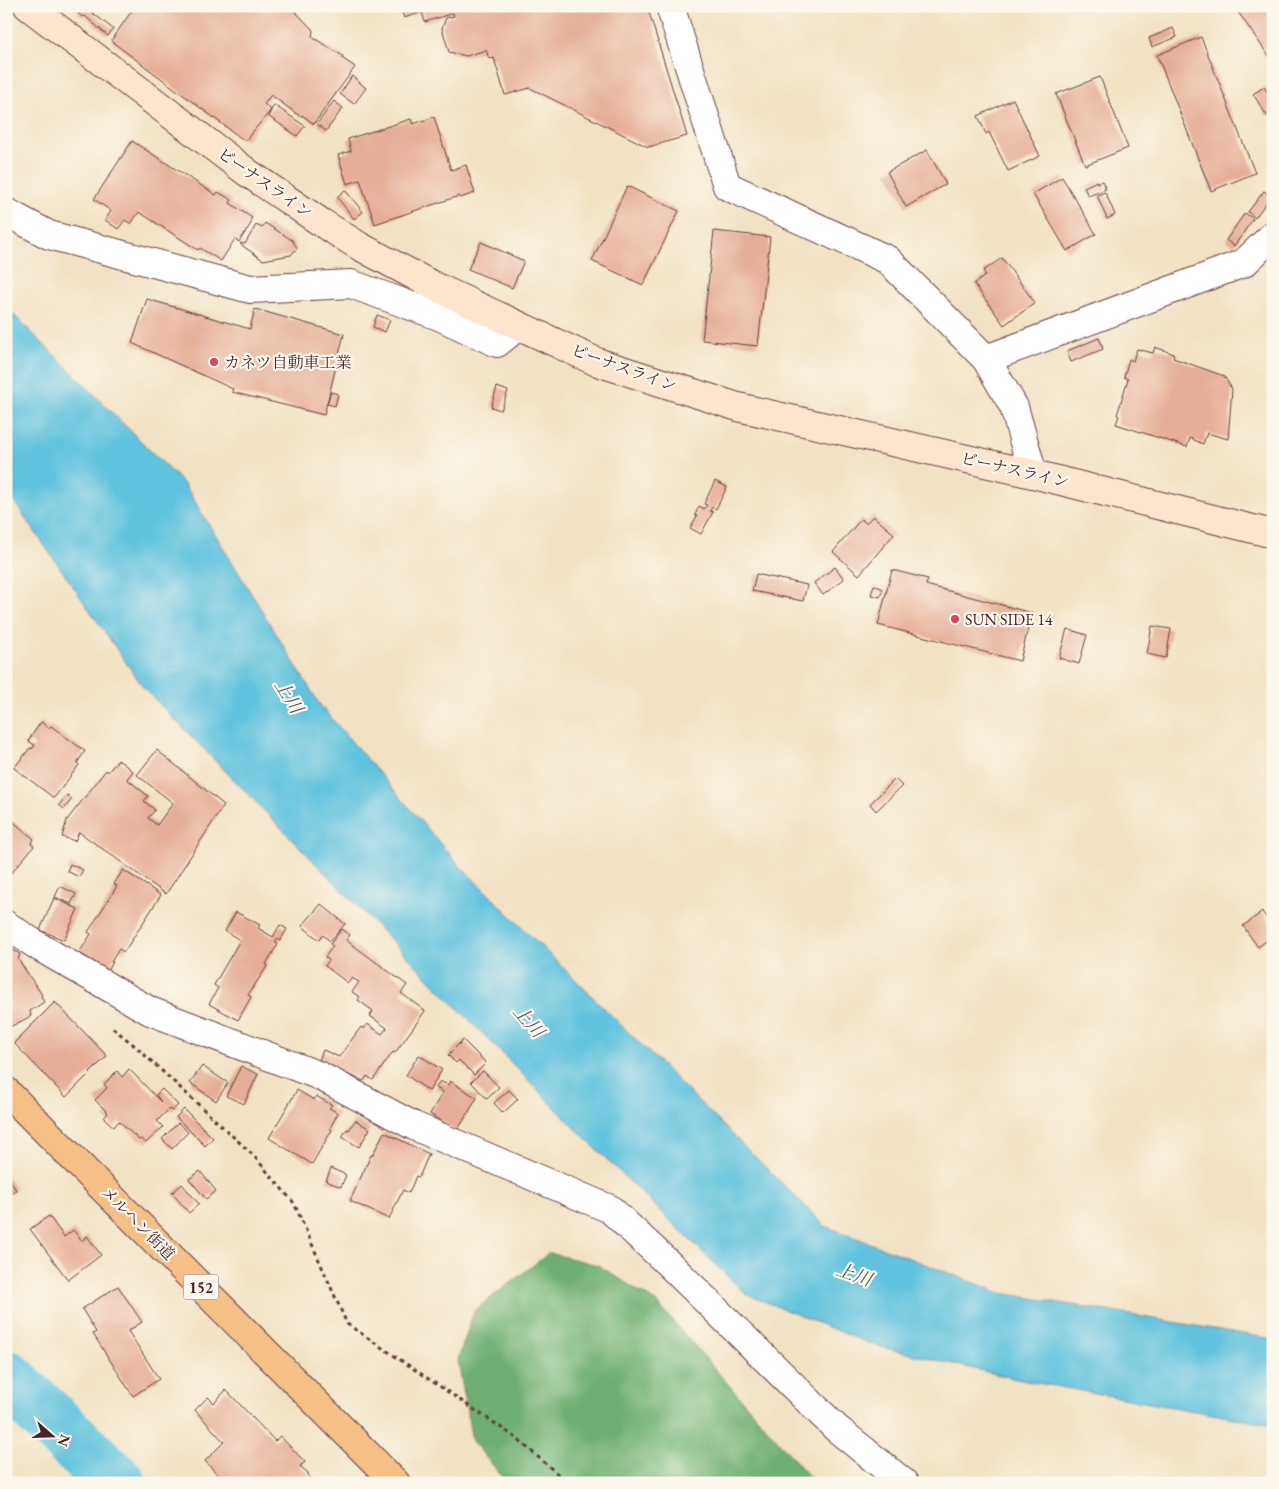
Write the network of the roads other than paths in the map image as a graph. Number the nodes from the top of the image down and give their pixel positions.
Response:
1 (28, 6) edge
2 (670, 6) edge
3 (6, 212) edge
4 (1273, 235) edge
5 (518, 326) junction
6 (986, 360) junction
7 (1033, 474) junction
8 (1273, 534) edge
9 (6, 925) edge
10 (6, 1091) edge
11 (396, 1483) edge
12 (904, 1483) edge

1 - 5 main road, ビーナスライン
2 - 6 street
3 - 5 street
4 - 6 street
5 - 7 main road, ビーナスライン
6 - 7 street
7 - 8 main road, ビーナスライン
9 - 12 street
10 - 11 highway, メルヘン街道 / 152

